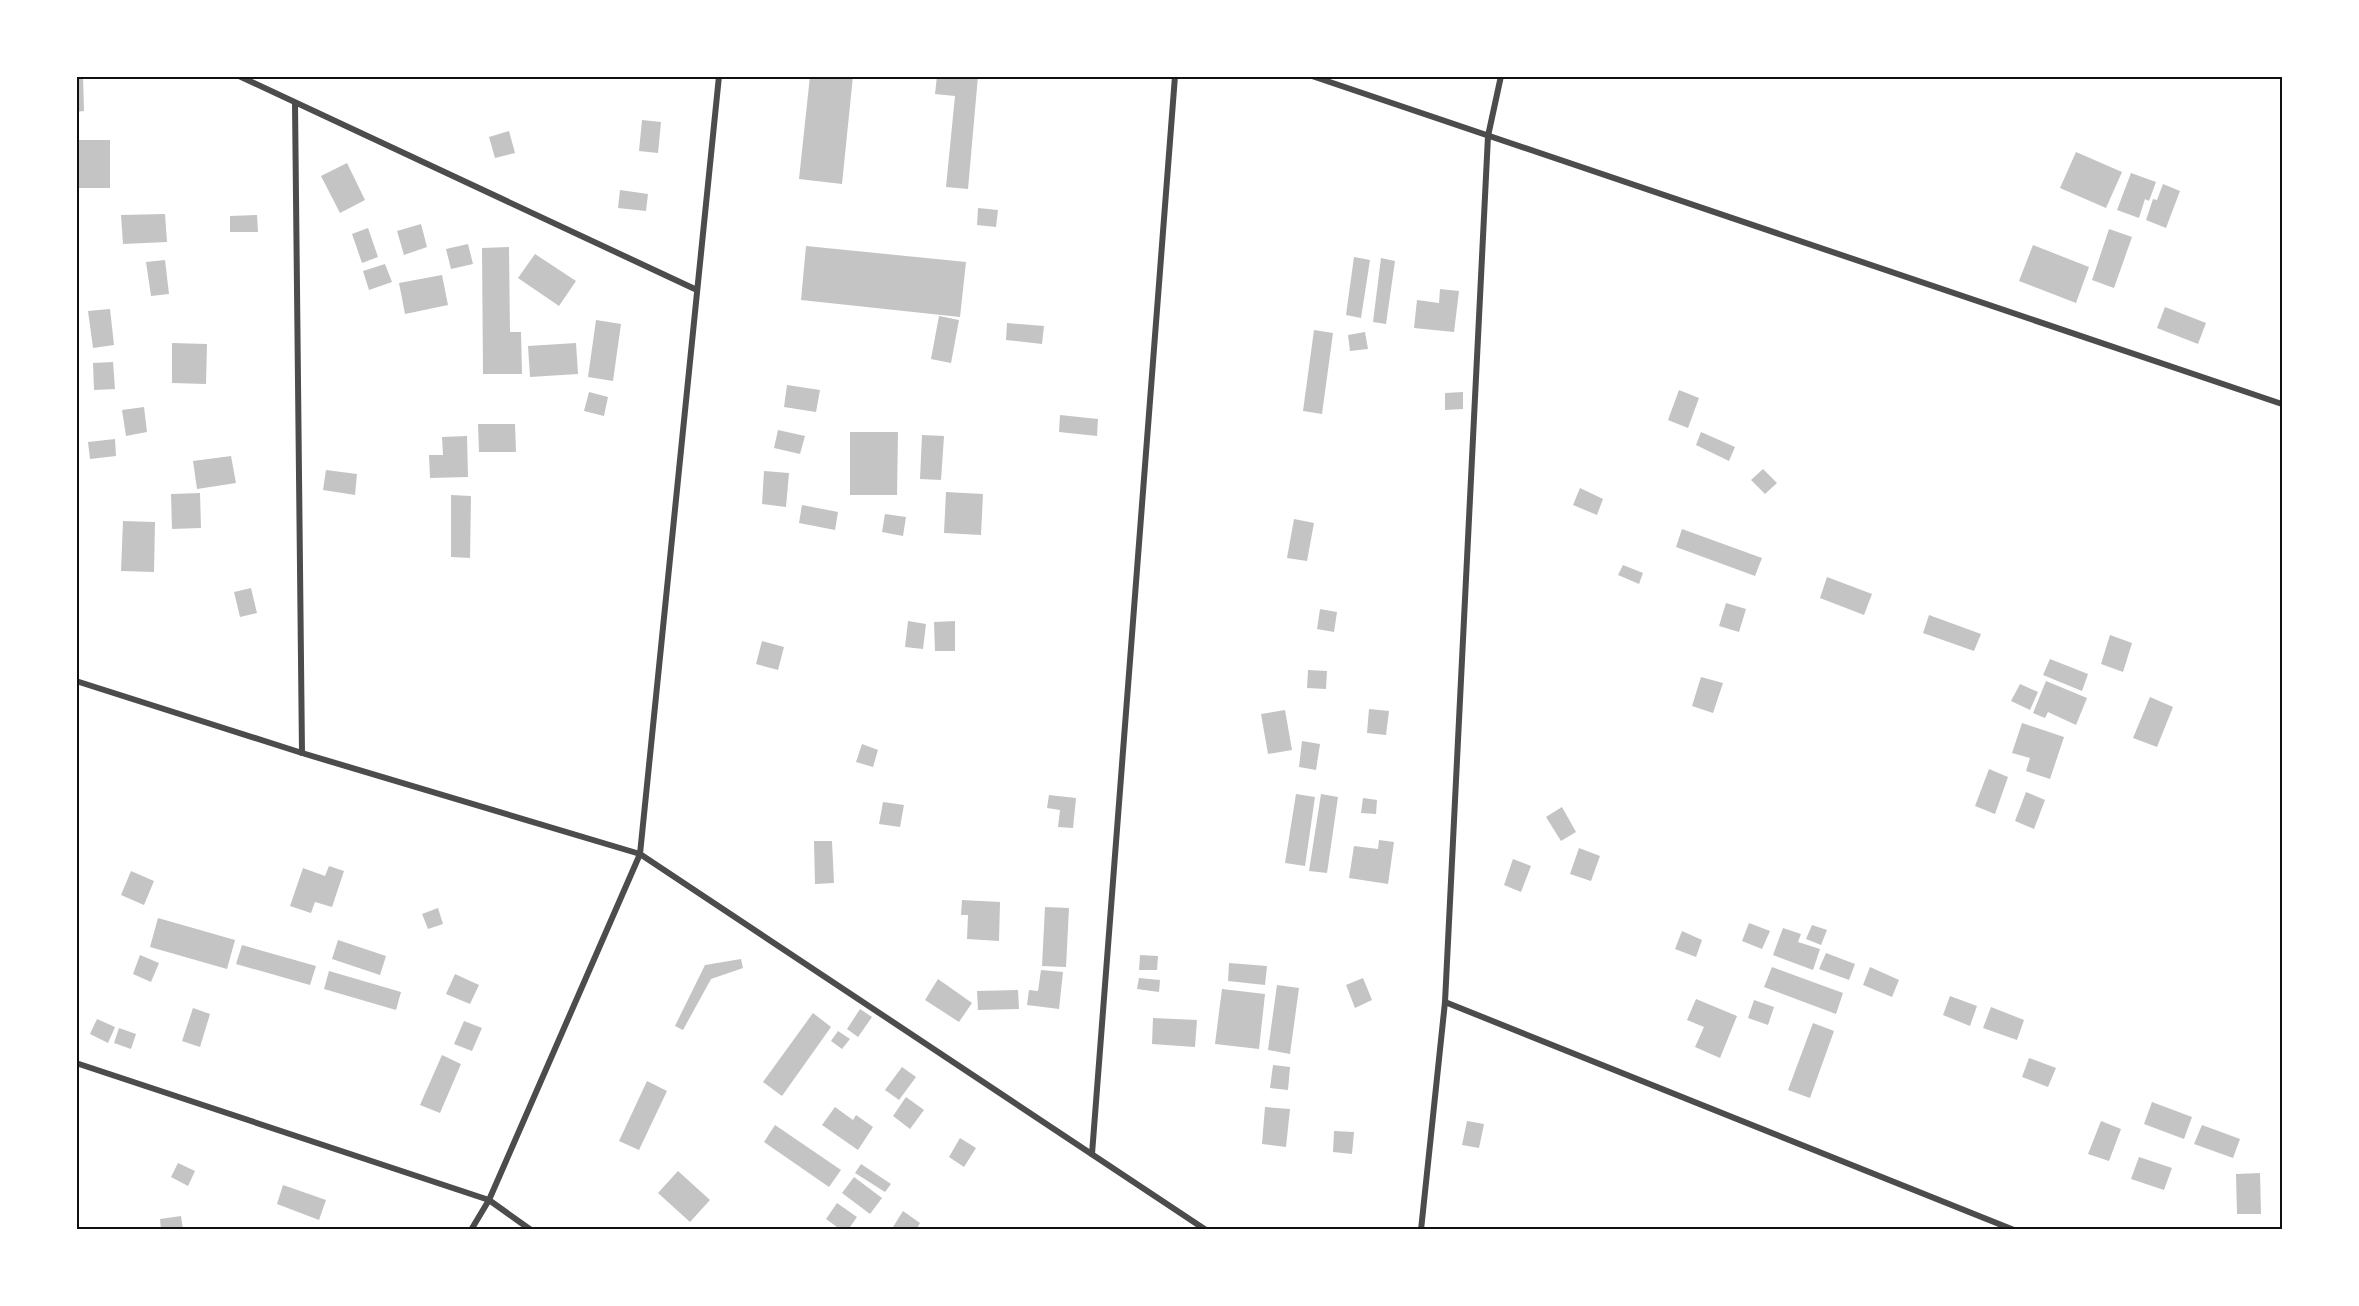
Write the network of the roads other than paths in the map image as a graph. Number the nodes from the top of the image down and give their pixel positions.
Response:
1 (239, 76) edge
2 (718, 76) edge
3 (1175, 76) edge
4 (1312, 76) edge
5 (1501, 76) edge
6 (295, 103) junction
7 (1488, 136) junction
8 (697, 290) junction
9 (2283, 404) edge
10 (76, 681) edge
11 (302, 753) junction
12 (640, 854) junction
13 (1445, 1002) junction
14 (76, 1063) edge
15 (1092, 1154) junction
16 (489, 1200) junction
17 (471, 1230) edge
18 (531, 1230) edge
19 (1206, 1230) edge
20 (1421, 1230) edge
21 (2014, 1230) edge

1 - 6 street
2 - 8 street
3 - 15 street
4 - 7 street
5 - 7 street
6 - 8 street
6 - 11 street
7 - 9 street
7 - 13 street
8 - 12 street
10 - 11 street
11 - 12 street
12 - 15 street
12 - 16 street
13 - 20 street
13 - 21 street
14 - 16 street
15 - 19 street
16 - 17 street
16 - 18 street

